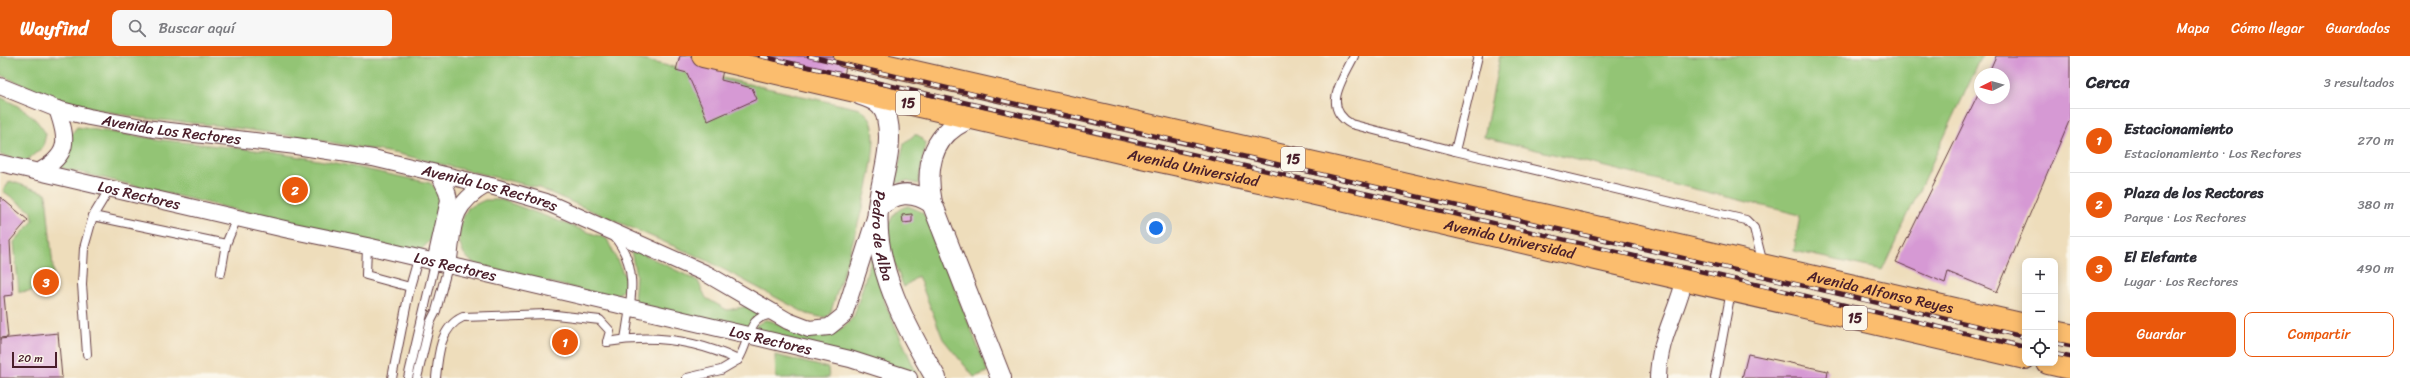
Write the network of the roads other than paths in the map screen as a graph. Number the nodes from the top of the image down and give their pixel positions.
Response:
1 (703, 56) edge
2 (845, 56) edge
3 (1354, 56) edge
4 (1478, 56) edge
5 (0, 86) edge
6 (841, 89) junction
7 (57, 109) junction
8 (974, 117) junction
9 (1455, 151) junction
10 (0, 163) edge
11 (38, 172) junction
12 (439, 174) junction
13 (486, 185) junction
14 (110, 188) junction
15 (932, 203) junction
16 (878, 208) junction
17 (93, 216) junction
18 (237, 218) junction
19 (1574, 223) junction
20 (1455, 226) junction
21 (607, 229) junction
22 (226, 244) junction
23 (367, 246) junction
24 (418, 259) junction
25 (1736, 260) joint
26 (441, 265) junction
27 (1764, 266) junction
28 (221, 272) dead end
29 (1685, 278) junction
30 (410, 287) junction
31 (1731, 289) junction
32 (630, 308) junction
33 (781, 316) junction
34 (2022, 324) edge
35 (2058, 333) edge
36 (2070, 336) edge
37 (749, 337) junction
38 (625, 339) junction
39 (87, 354) dead end
40 (2022, 357) edge
41 (738, 360) junction
42 (2058, 365) edge
43 (2070, 368) edge
44 (392, 378) edge
45 (408, 378) edge
46 (417, 378) edge
47 (436, 378) edge
48 (687, 378) edge
49 (909, 378) edge
50 (936, 378) edge
51 (1001, 378) edge
52 (1658, 378) edge
53 (1714, 378) edge

1 - 6 highway, Avenida Universidad / 15
2 - 19 highway, Avenida Universidad / 15
3 - 9 lane
4 - 9 lane
5 - 7 street, Avenida Los Rectores
6 - 8 highway, Avenida Universidad / 15
6 - 16 street, Pedro de Alba
7 - 11 street
7 - 12 street, Avenida Los Rectores
8 - 15 street
8 - 20 highway, Avenida Universidad / 15
9 - 27 lane
10 - 11 street, Los Rectores
11 - 14 street, Los Rectores
12 - 13 street, Avenida Los Rectores
12 - 26 street
13 - 21 street, Avenida Los Rectores
13 - 26 street
14 - 17 lane
14 - 18 street, Los Rectores
15 - 16 street
15 - 51 street
16 - 33 street, Avenida Los Rectores
16 - 50 street, Pedro de Alba
17 - 22 lane
17 - 39 lane
18 - 22 lane
18 - 23 street, Los Rectores
19 - 20 highway
19 - 25 highway, Avenida Universidad / 15
20 - 29 highway, Avenida Universidad / 15
21 - 32 lane
21 - 33 street, Avenida Los Rectores
22 - 28 lane
23 - 24 street, Los Rectores
23 - 30 lane
24 - 26 street, Los Rectores
24 - 30 lane
25 - 27 highway, Avenida Alfonso Reyes / 15
26 - 32 street, Los Rectores
26 - 45 lane
26 - 46 lane
27 - 34 highway, Avenida Alfonso Reyes / 15
29 - 31 highway, Avenida Alfonso Reyes / 15
29 - 52 street
30 - 44 lane
31 - 40 highway, Avenida Alfonso Reyes / 15
31 - 53 lane
32 - 37 street, Los Rectores
32 - 38 lane
33 - 37 lane
35 - 36 highway
37 - 41 lane
37 - 49 street, Los Rectores
38 - 41 lane
38 - 47 lane
41 - 48 lane
42 - 43 highway

